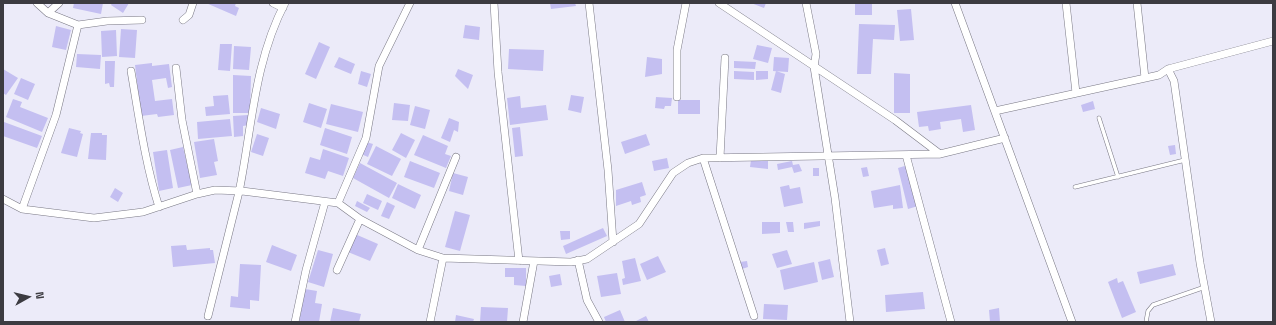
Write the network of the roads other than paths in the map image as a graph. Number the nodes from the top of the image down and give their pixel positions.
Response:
1 (37, 3) edge
2 (59, 3) edge
3 (193, 3) edge
4 (273, 3) edge
5 (410, 3) edge
6 (494, 3) edge
7 (589, 3) edge
8 (686, 3) edge
9 (719, 3) edge
10 (806, 3) edge
11 (955, 3) edge
12 (1066, 3) edge
13 (1137, 3) edge
14 (284, 6) edge
15 (48, 13) junction
16 (142, 20) dead end
17 (183, 20) dead end
18 (78, 25) junction
19 (1273, 41) edge
20 (725, 58) dead end
21 (814, 67) junction
22 (176, 68) dead end
23 (1168, 69) junction
24 (132, 71) dead end
25 (1146, 78) junction
26 (1076, 93) junction
27 (677, 97) dead end
28 (995, 111) junction
29 (1099, 118) dead end
30 (1005, 138) junction
31 (940, 154) junction
32 (906, 155) junction
33 (456, 157) dead end
34 (829, 157) junction
35 (703, 158) junction
36 (720, 158) junction
37 (1186, 160) junction
38 (1118, 177) junction
39 (1075, 187) dead end
40 (239, 191) junction
41 (197, 194) junction
42 (3, 199) edge
43 (326, 202) junction
44 (338, 203) junction
45 (159, 207) junction
46 (22, 209) junction
47 (360, 219) junction
48 (613, 242) junction
49 (418, 250) junction
50 (443, 258) junction
51 (578, 260) junction
52 (518, 261) junction
53 (534, 261) junction
54 (337, 270) dead end
55 (1205, 287) junction
56 (208, 316) dead end
57 (754, 316) dead end
58 (295, 322) edge
59 (430, 322) edge
60 (523, 322) edge
61 (599, 322) edge
62 (850, 322) edge
63 (951, 322) edge
64 (1072, 322) edge
65 (1146, 322) edge
66 (1211, 322) edge

1 - 15 street
2 - 15 street
3 - 17 street
4 - 14 street
5 - 44 street
6 - 52 street
7 - 48 street
8 - 27 street
9 - 21 street
10 - 21 street
11 - 28 street
12 - 26 street
13 - 25 street
14 - 40 street
15 - 18 street
16 - 18 street
18 - 46 street
19 - 23 street
20 - 36 street
21 - 31 street
21 - 34 street
22 - 41 street
23 - 25 street
23 - 37 street
24 - 45 street
25 - 26 street
26 - 28 street
28 - 30 street
29 - 38 lane
30 - 31 street
30 - 64 street
31 - 32 street
32 - 34 street
32 - 63 street
33 - 49 street
34 - 36 street
34 - 62 street
35 - 36 street
35 - 48 street
35 - 57 street
37 - 38 lane
37 - 55 street
38 - 39 lane
40 - 41 street
40 - 43 street
40 - 56 street
41 - 45 street
42 - 46 street
43 - 44 street
43 - 58 street
44 - 47 street
45 - 46 street
47 - 49 street
47 - 54 street
48 - 51 street
49 - 50 street
50 - 52 street
50 - 59 street
51 - 53 street
51 - 61 street
52 - 53 street
53 - 60 street
55 - 65 lane
55 - 66 street

